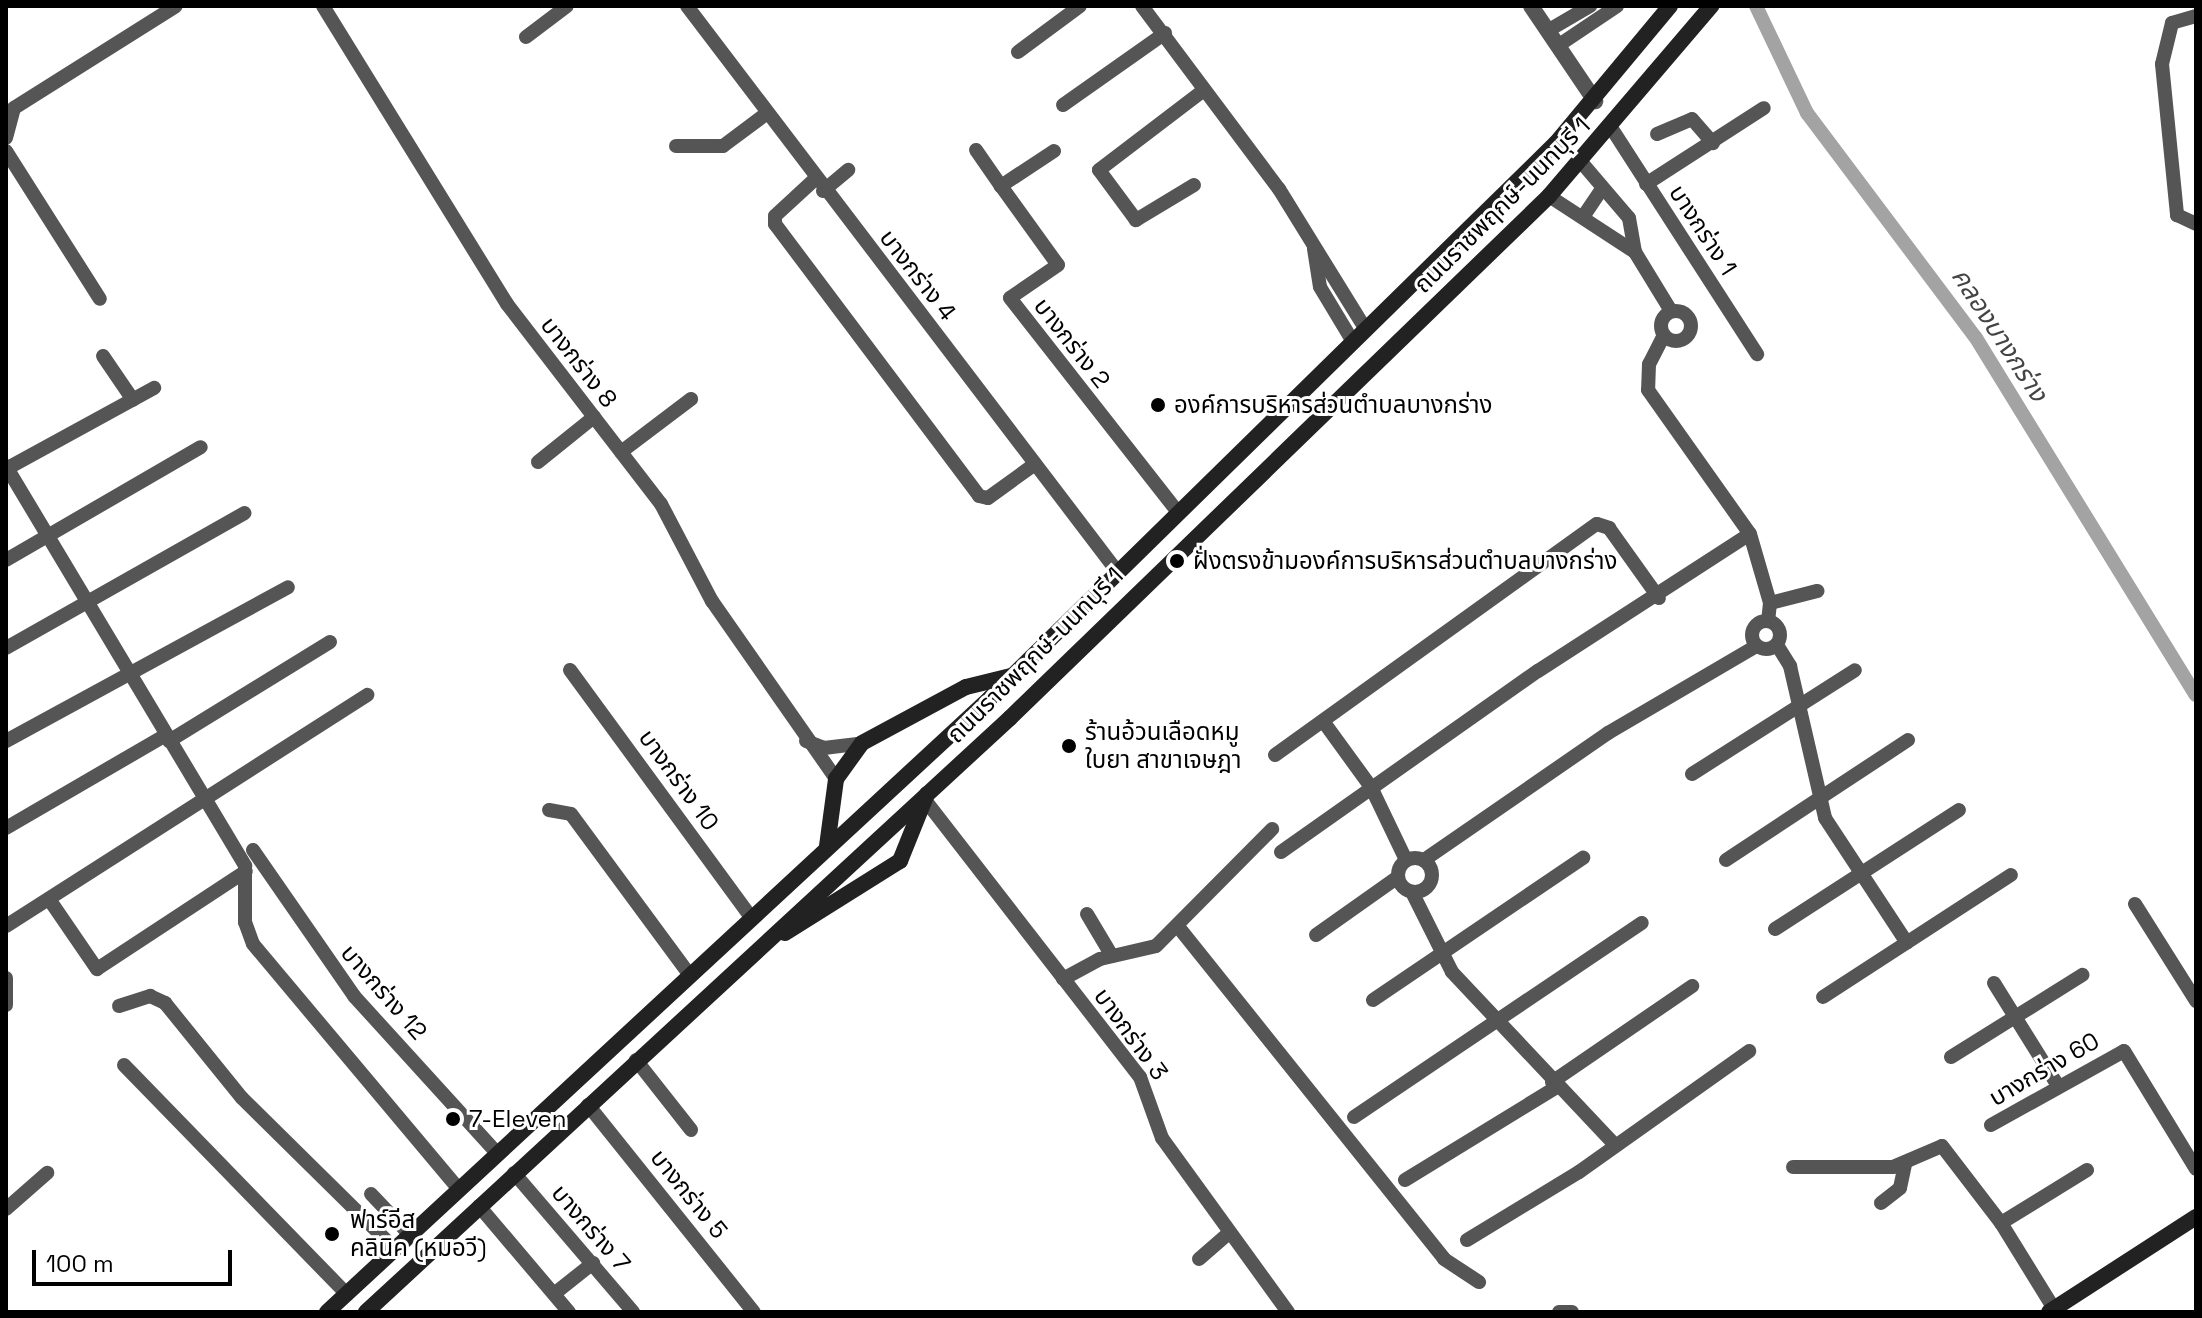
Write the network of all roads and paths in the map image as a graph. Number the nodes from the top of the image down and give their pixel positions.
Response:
1 (176, 6) edge
2 (323, 6) edge
3 (567, 6) edge
4 (687, 6) edge
5 (1080, 6) edge
6 (1142, 6) edge
7 (1531, 6) edge
8 (1590, 6) edge
9 (1617, 6) edge
10 (1670, 6) edge
11 (1711, 6) edge
12 (2196, 16) edge
13 (1549, 30) junction
14 (1165, 33) junction
15 (526, 37) dead end
16 (1559, 45) junction
17 (1018, 52) dead end
18 (1204, 90) junction
19 (1595, 101) junction
20 (1063, 105) dead end
21 (1764, 108) dead end
22 (8, 111) edge
23 (766, 114) junction
24 (1612, 129) junction
25 (1657, 134) dead end
26 (6, 138) edge
27 (1713, 143) junction
28 (676, 146) dead end
29 (976, 150) dead end
30 (6, 151) edge
31 (1054, 151) dead end
32 (1582, 163) junction
33 (848, 170) dead end
34 (1646, 184) junction
35 (818, 185) junction
36 (1194, 185) dead end
37 (1001, 186) junction
38 (1602, 189) junction
39 (1549, 196) junction
40 (1585, 214) junction
41 (2196, 224) edge
42 (1635, 252) junction
43 (100, 299) dead end
44 (1671, 311) junction
45 (1358, 334) junction
46 (1664, 335) junction
47 (1757, 354) dead end
48 (103, 356) dead end
49 (154, 388) dead end
50 (691, 399) dead end
51 (133, 400) junction
52 (594, 417) junction
53 (201, 447) dead end
54 (621, 452) junction
55 (538, 462) dead end
56 (1035, 464) junction
57 (6, 468) edge
58 (1177, 511) junction
59 (245, 513) dead end
60 (1750, 534) junction
61 (48, 536) junction
62 (6, 560) edge
63 (1116, 570) junction
64 (288, 587) dead end
65 (1817, 591) dead end
66 (1659, 598) junction
67 (87, 602) junction
68 (1770, 603) junction
69 (1768, 621) junction
70 (330, 642) dead end
71 (1777, 645) junction
72 (1756, 646) junction
73 (6, 648) edge
74 (570, 670) dead end
75 (1855, 670) dead end
76 (129, 674) junction
77 (1011, 676) junction
78 (367, 695) dead end
79 (1799, 703) junction
80 (1323, 721) junction
81 (167, 738) junction
82 (1908, 740) dead end
83 (6, 741) edge
84 (805, 741) junction
85 (862, 743) junction
86 (1275, 755) dead end
87 (1692, 774) dead end
88 (836, 779) junction
89 (1371, 787) junction
90 (926, 796) junction
91 (204, 799) junction
92 (1818, 800) junction
93 (549, 810) dead end
94 (1959, 810) dead end
95 (6, 828) edge
96 (916, 828) junction
97 (1272, 829) dead end
98 (948, 830) junction
99 (827, 846) junction
100 (253, 850) dead end
101 (1281, 852) dead end
102 (1583, 858) dead end
103 (1406, 860) junction
104 (1424, 860) junction
105 (1726, 860) dead end
106 (246, 871) junction
107 (1861, 875) junction
108 (2011, 875) dead end
109 (1398, 877) junction
110 (1412, 892) junction
111 (49, 899) junction
112 (2135, 904) dead end
113 (1087, 914) dead end
114 (751, 917) junction
115 (1642, 923) dead end
116 (6, 926) edge
117 (1180, 929) junction
118 (1775, 929) dead end
119 (1316, 935) dead end
120 (1907, 943) junction
121 (756, 950) junction
122 (1112, 956) junction
123 (1441, 957) junction
124 (689, 974) junction
125 (2082, 975) dead end
126 (6, 978) edge
127 (1063, 979) junction
128 (1994, 983) dead end
129 (1692, 986) dead end
130 (1823, 997) dead end
131 (1373, 1000) dead end
132 (2196, 1001) edge
133 (6, 1005) edge
134 (119, 1006) dead end
135 (2016, 1018) junction
136 (1495, 1021) junction
137 (1749, 1051) dead end
138 (1951, 1057) dead end
139 (636, 1060) junction
140 (124, 1065) dead end
141 (1554, 1085) junction
142 (2058, 1086) junction
143 (588, 1105) junction
144 (1354, 1117) dead end
145 (1991, 1125) dead end
146 (691, 1130) dead end
147 (1614, 1144) junction
148 (496, 1152) junction
149 (1905, 1165) junction
150 (1793, 1167) dead end
151 (2196, 1169) edge
152 (2087, 1170) dead end
153 (47, 1173) dead end
154 (514, 1173) junction
155 (1405, 1180) dead end
156 (458, 1188) junction
157 (371, 1194) dead end
158 (1881, 1203) dead end
159 (479, 1206) junction
160 (6, 1209) edge
161 (2196, 1217) edge
162 (2001, 1223) junction
163 (1229, 1233) junction
164 (410, 1235) junction
165 (1467, 1240) dead end
166 (395, 1249) junction
167 (1199, 1259) dead end
168 (593, 1263) junction
169 (1479, 1282) dead end
170 (347, 1294) junction
171 (554, 1294) junction
172 (2053, 1311) edge
173 (327, 1312) edge
174 (366, 1312) edge
175 (569, 1312) edge
176 (633, 1312) edge
177 (754, 1312) edge
178 (1288, 1312) edge
179 (1559, 1312) edge
180 (1572, 1312) edge

1 - 22 street
2 - 52 street, บางกร่าง 8
3 - 15 street
4 - 23 street, บางกร่าง 4
5 - 17 street
6 - 14 street
7 - 13 street
8 - 13 street
9 - 16 street
10 - 19 main road, ถนนราชพฤกษ์-นนทบุรี 1
11 - 24 main road, ถนนราชพฤกษ์-นนทบุรี 1
12 - 41 street
13 - 16 street
14 - 18 street
14 - 20 street
16 - 19 street
18 - 36 street
18 - 45 street
19 - 45 main road, ถนนราชพฤกษ์-นนทบุรี 1
21 - 27 street
22 - 26 street
23 - 28 street
23 - 35 street, บางกร่าง 4
24 - 32 main road, ถนนราชพฤกษ์-นนทบุรี 1
24 - 34 street, บางกร่าง 1
25 - 27 street
27 - 34 street
29 - 37 street
30 - 43 street
31 - 37 street
32 - 38 street
32 - 39 main road, ถนนราชพฤกษ์-นนทบุรี 1
33 - 35 street
34 - 47 street, บางกร่าง 1
35 - 56 street, บางกร่าง 4
35 - 56 street
37 - 58 street, บางกร่าง 2
38 - 40 street
38 - 42 street
39 - 40 street
39 - 90 main road, ถนนราชพฤกษ์-นนทบุรี 1
40 - 42 street
42 - 44 street
44 - 46 street
44 - 46 street
45 - 58 main road, ถนนราชพฤกษ์-นนทบุรี 1
46 - 60 street
48 - 51 street
49 - 51 street
50 - 54 street
51 - 57 street
52 - 54 street, บางกร่าง 8
52 - 55 street
53 - 61 street
54 - 84 street, บางกร่าง 8
56 - 63 street, บางกร่าง 4
57 - 61 street
58 - 63 main road, ถนนราชพฤกษ์-นนทบุรี 1
59 - 67 street
60 - 66 street
60 - 68 street
61 - 62 street
61 - 67 street
63 - 77 main road, ถนนราชพฤกษ์-นนทบุรี 1
64 - 76 street
65 - 68 street
66 - 80 street
66 - 89 street
67 - 73 street
67 - 76 street
68 - 69 street
69 - 71 street
69 - 72 street
70 - 81 street
71 - 72 street
71 - 79 street
72 - 104 street
74 - 114 street, บางกร่าง 10
75 - 79 street
76 - 81 street
76 - 83 street
77 - 85 main road
77 - 99 main road, ถนนราชพฤกษ์-นนทบุรี 1
78 - 91 street
79 - 87 street
79 - 92 street
80 - 86 street
80 - 89 street
81 - 91 street
81 - 95 street
82 - 92 street
84 - 85 street
84 - 88 street, บางกร่าง 8
85 - 88 main road
88 - 99 main road
89 - 101 street
89 - 103 street
90 - 96 main road
90 - 98 street, บางกร่าง 3
90 - 121 main road, ถนนราชพฤกษ์-นนทบุรี 1
91 - 106 street
91 - 111 street
92 - 105 street
92 - 107 street
93 - 124 street
94 - 107 street
96 - 98 street
96 - 121 main road
97 - 117 street
98 - 127 street, บางกร่าง 3
99 - 114 main road, ถนนราชพฤกษ์-นนทบุรี 1
100 - 148 street, บางกร่าง 12
102 - 123 street
103 - 104 street
103 - 109 street
104 - 110 street
106 - 111 street
106 - 156 street
107 - 118 street
107 - 120 street
108 - 120 street
109 - 110 street
109 - 119 street
110 - 123 street
111 - 116 street
112 - 132 street
113 - 122 street
114 - 124 main road, ถนนราชพฤกษ์-นนทบุรี 1
115 - 136 street
117 - 122 street
117 - 169 street
120 - 130 street
121 - 139 main road, ถนนราชพฤกษ์-นนทบุรี 1
122 - 127 street
123 - 131 street
123 - 136 street
124 - 148 main road, ถนนราชพฤกษ์-นนทบุรี 1
125 - 135 street
126 - 133 street
127 - 163 street, บางกร่าง 3
128 - 135 street
129 - 141 street
134 - 166 street
135 - 138 street
135 - 142 street
136 - 141 street
136 - 144 street
137 - 147 street
139 - 143 main road, ถนนราชพฤกษ์-นนทบุรี 1
139 - 146 street
140 - 170 street
141 - 147 street
141 - 155 street
142 - 145 street, บางกร่าง 60
142 - 151 street, บางกร่าง 60
143 - 154 main road, ถนนราชพฤกษ์-นนทบุรี 1
143 - 177 street, บางกร่าง 5
147 - 165 street
148 - 156 main road, ถนนราชพฤกษ์-นนทบุรี 1
149 - 150 street
149 - 158 street
149 - 162 street
152 - 162 street
153 - 160 street
154 - 159 main road, ถนนราชพฤกษ์-นนทบุรี 1
154 - 168 street, บางกร่าง 7
156 - 164 main road, ถนนราชพฤกษ์-นนทบุรี 1
157 - 164 street
159 - 171 street
159 - 174 main road, ถนนราชพฤกษ์-นนทบุรี 1
161 - 172 main road
162 - 172 street
163 - 167 street
163 - 178 street, บางกร่าง 3
164 - 166 main road, ถนนราชพฤกษ์-นนทบุรี 1
166 - 170 main road, ถนนราชพฤกษ์-นนทบุรี 1
168 - 171 street
168 - 176 street, บางกร่าง 7
170 - 173 main road, ถนนราชพฤกษ์-นนทบุรี 1
171 - 175 street
179 - 180 street

